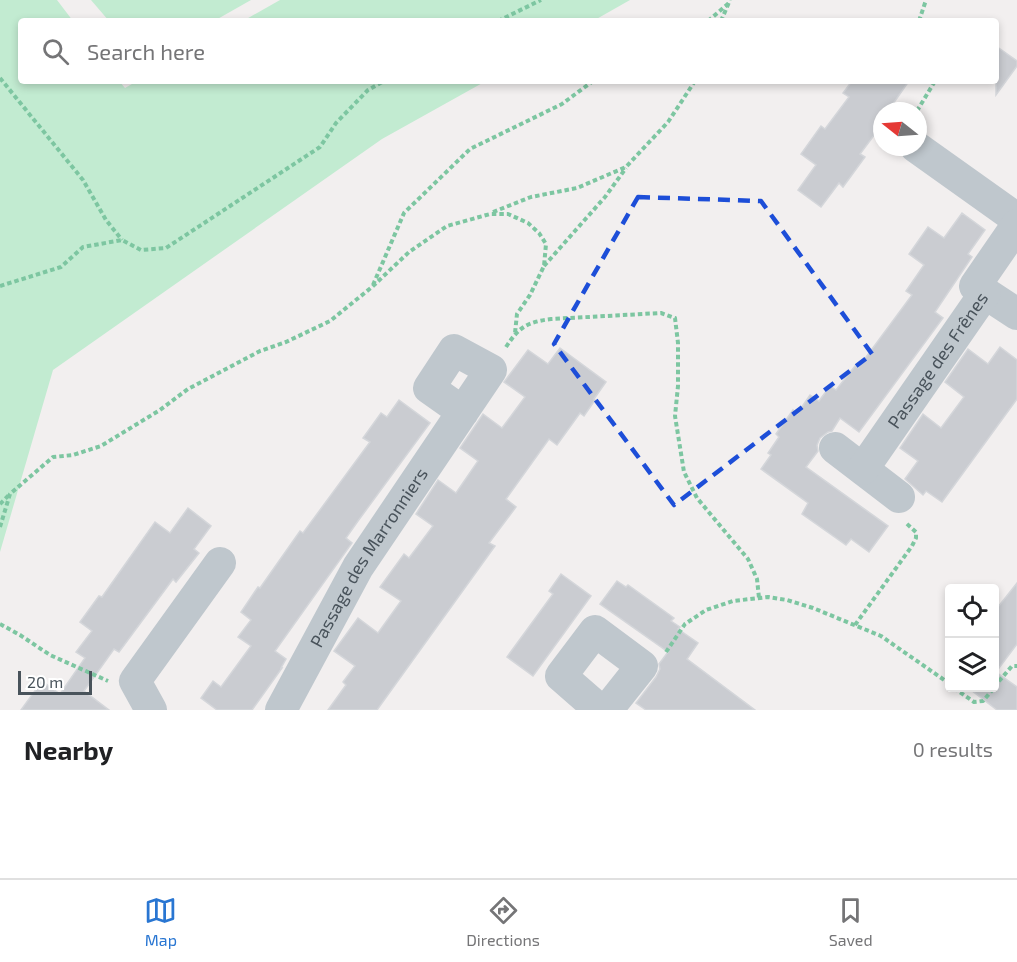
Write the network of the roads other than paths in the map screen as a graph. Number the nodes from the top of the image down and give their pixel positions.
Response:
1 (927, 155) edge
2 (1017, 219) edge
3 (1017, 225) edge
4 (985, 292) junction
5 (1017, 314) edge
6 (463, 412) junction
7 (835, 448) dead end
8 (862, 469) junction
9 (899, 497) road end
10 (220, 563) dead end
11 (145, 699) edge
12 (281, 710) edge
13 (600, 710) edge
14 (607, 710) edge

1 - 2 street
3 - 4 street, Passage des Frênes
4 - 5 street
4 - 8 street, Passage des Frênes
6 - 6 street, Passage des Marronniers
6 - 12 street, Passage des Marronniers
7 - 8 street
8 - 9 street
10 - 11 street
13 - 14 street

